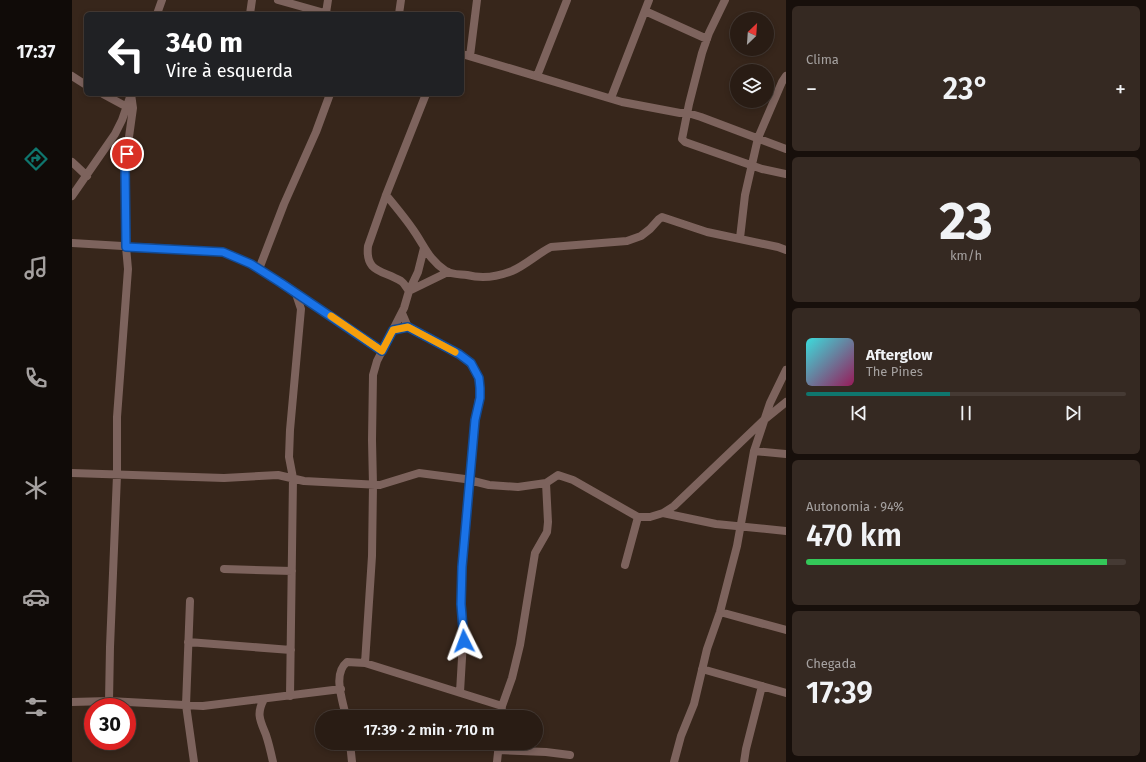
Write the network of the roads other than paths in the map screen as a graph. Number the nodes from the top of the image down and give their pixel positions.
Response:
1 (162, 0) edge
2 (252, 0) edge
3 (278, 0) edge
4 (328, 0) edge
5 (401, 0) edge
6 (477, 0) edge
7 (567, 0) edge
8 (649, 0) edge
9 (725, 0) edge
10 (158, 12) edge
11 (250, 12) edge
12 (320, 12) edge
13 (327, 12) edge
14 (399, 12) edge
15 (645, 12) junction
16 (707, 39) junction
17 (466, 55) edge
18 (72, 76) edge
19 (538, 76) junction
20 (786, 76) edge
21 (84, 84) edge
22 (106, 96) edge
23 (131, 96) edge
24 (131, 96) edge
25 (329, 96) edge
26 (425, 96) edge
27 (610, 98) junction
28 (125, 111) junction
29 (688, 113) junction
30 (131, 122) junction
31 (758, 138) junction
32 (786, 149) edge
33 (72, 162) edge
34 (751, 165) junction
35 (786, 174) edge
36 (87, 176) junction
37 (386, 195) junction
38 (72, 196) edge
39 (740, 238) junction
40 (72, 243) edge
41 (126, 247) junction
42 (424, 248) junction
43 (786, 250) edge
44 (259, 269) junction
45 (448, 272) junction
46 (409, 291) junction
47 (296, 294) junction
48 (402, 313) junction
49 (408, 327) junction
50 (393, 330) junction
51 (382, 351) junction
52 (786, 370) edge
53 (786, 402) edge
54 (764, 420) junction
55 (754, 451) junction
56 (786, 454) edge
57 (72, 473) edge
58 (117, 475) junction
59 (293, 478) junction
60 (470, 481) junction
61 (546, 483) junction
62 (373, 485) junction
63 (663, 513) junction
64 (638, 517) junction
65 (741, 526) junction
66 (786, 531) edge
67 (625, 565) dead end
68 (224, 568) dead end
69 (292, 571) junction
70 (190, 600) dead end
71 (720, 612) junction
72 (786, 630) edge
73 (188, 642) junction
74 (291, 650) junction
75 (365, 663) junction
76 (702, 669) junction
77 (762, 686) junction
78 (341, 689) junction
79 (460, 692) junction
80 (786, 693) edge
81 (290, 696) junction
82 (109, 698) edge
83 (264, 699) junction
84 (72, 702) edge
85 (84, 702) edge
86 (136, 702) edge
87 (186, 705) junction
88 (502, 706) junction
89 (345, 710) edge
90 (502, 710) edge
91 (351, 750) edge
92 (499, 750) edge
93 (527, 750) edge
94 (570, 755) dead end
95 (194, 762) edge
96 (273, 762) edge
97 (352, 762) edge
98 (497, 762) edge
99 (674, 762) edge
100 (744, 762) edge

1 - 10 street
2 - 11 street
3 - 12 street
4 - 13 street
5 - 14 street
6 - 17 street
7 - 19 street
8 - 15 street
9 - 16 street
15 - 16 street
15 - 27 street
16 - 29 street
17 - 19 street
18 - 21 street
19 - 27 street
20 - 31 street
22 - 28 street
23 - 28 street
24 - 30 street
25 - 44 street
26 - 37 street
27 - 29 street
28 - 30 street
28 - 36 street
29 - 31 street
29 - 34 street
30 - 41 street
31 - 32 street
31 - 34 street
33 - 36 street
34 - 35 street
34 - 39 street
36 - 38 street
37 - 42 street
37 - 46 street
39 - 43 street
39 - 45 street
40 - 41 street
41 - 44 street
41 - 58 street
42 - 45 street
42 - 46 street
44 - 47 street
45 - 46 street
46 - 48 street
47 - 51 street
47 - 59 street
48 - 49 street
48 - 50 street
49 - 50 street
49 - 60 street
50 - 51 street
51 - 62 street
52 - 54 street
53 - 54 street
54 - 55 street
54 - 63 street
55 - 56 street
55 - 65 street
57 - 58 street
58 - 59 street
58 - 82 street
59 - 62 street
59 - 69 street
60 - 61 street
60 - 62 street
60 - 79 street
61 - 64 street
61 - 88 street
62 - 75 street
63 - 64 street
63 - 65 street
64 - 67 street
65 - 66 street
65 - 71 street
68 - 69 street
69 - 74 street
70 - 73 street
71 - 72 street
71 - 76 street
73 - 74 street
73 - 87 street
74 - 81 street
75 - 78 street
75 - 79 street
76 - 77 street
76 - 99 street
77 - 80 street
77 - 100 street
78 - 81 street
78 - 89 street
79 - 88 street
81 - 83 street
83 - 87 street
83 - 96 street
84 - 85 street
86 - 87 street
87 - 95 street
88 - 90 street
91 - 97 street
92 - 98 street
93 - 94 street

